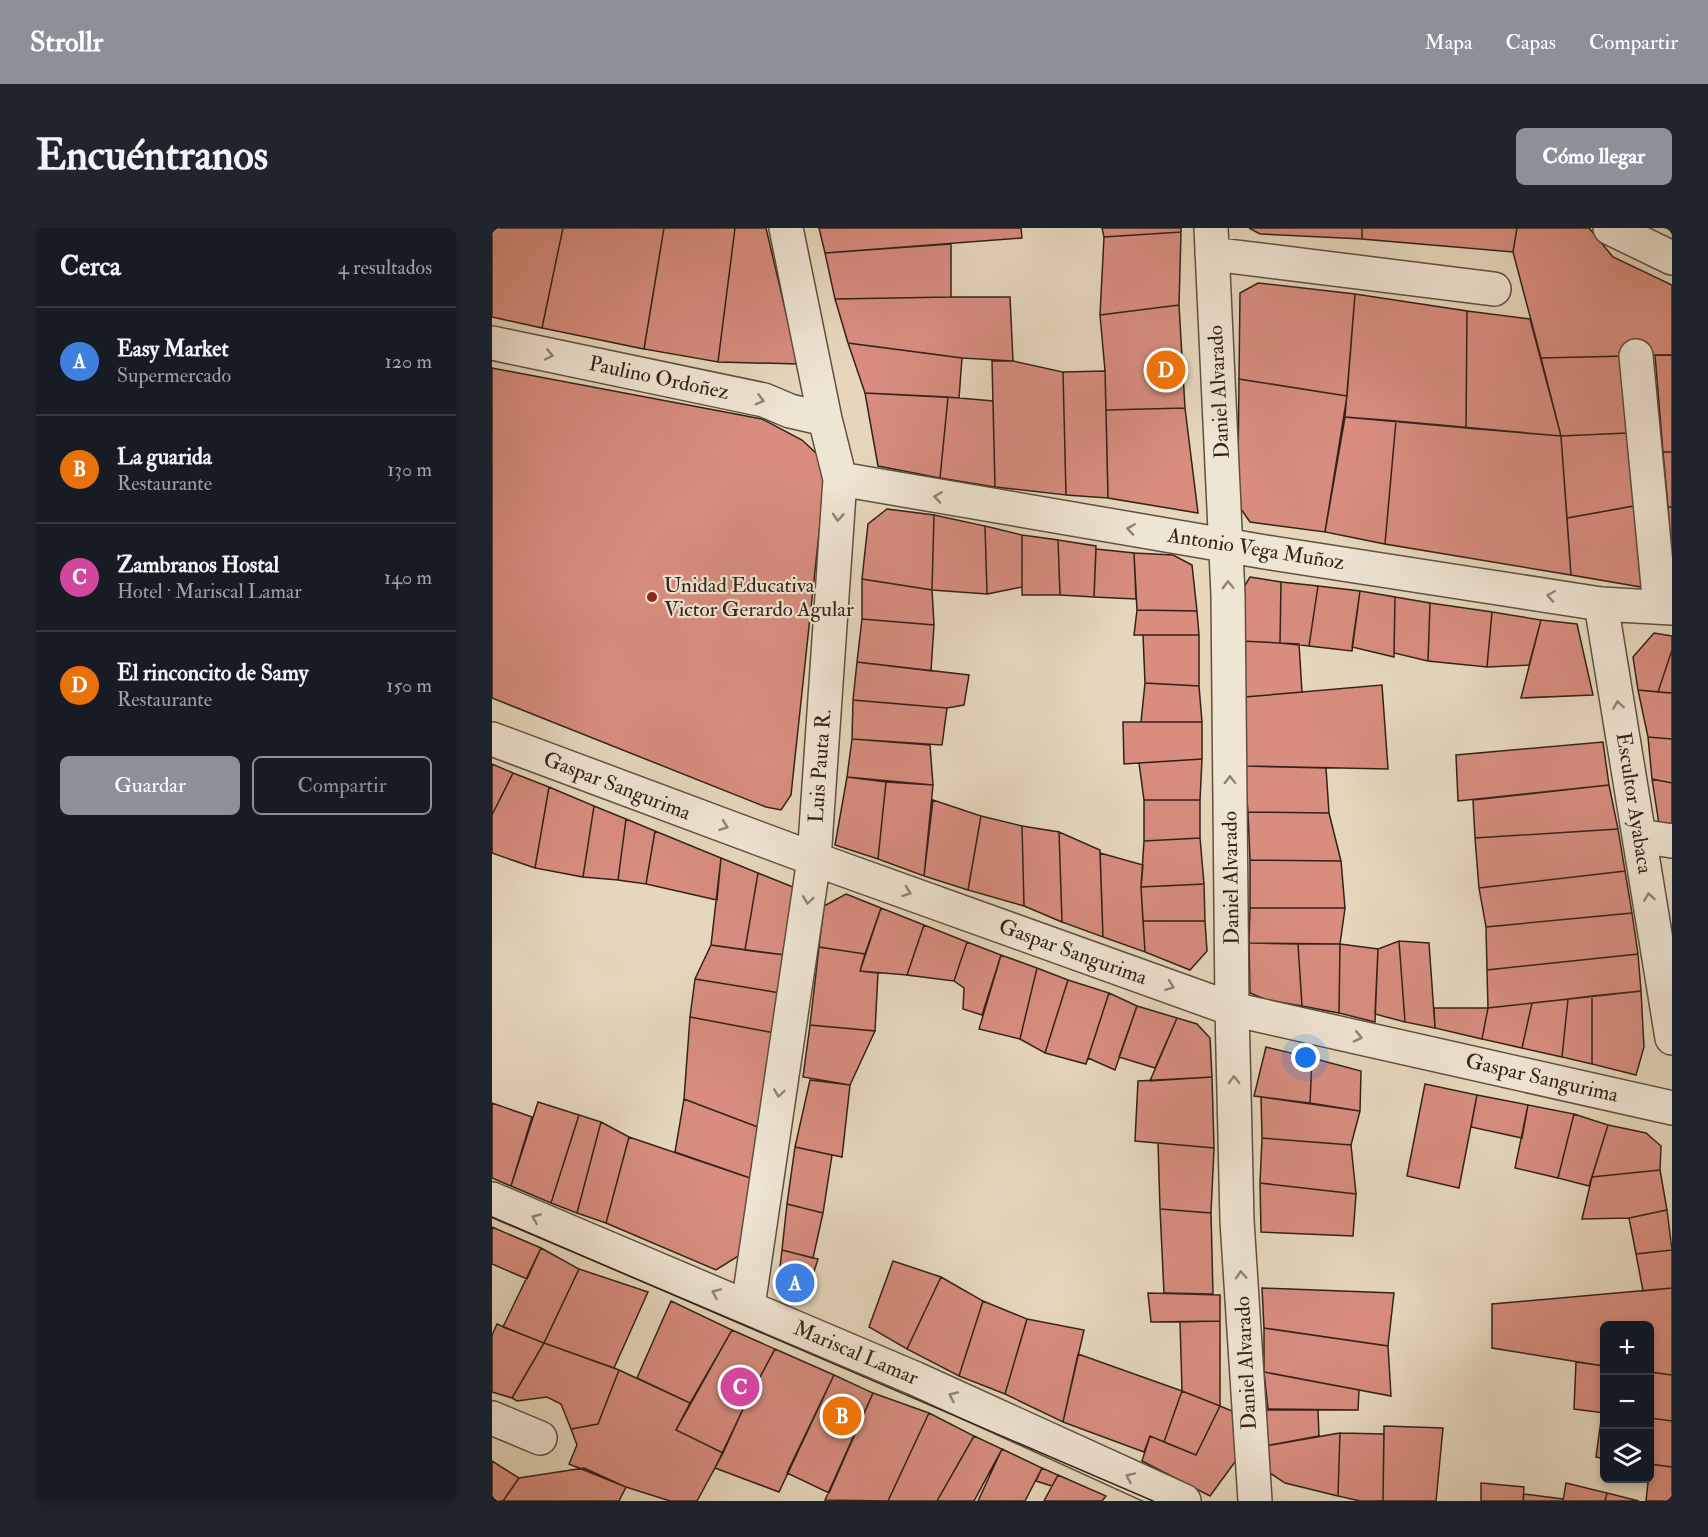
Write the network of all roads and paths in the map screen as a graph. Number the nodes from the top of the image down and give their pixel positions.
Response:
1 (786, 228) edge
2 (1610, 228) edge
3 (1212, 241) edge
4 (1672, 258) edge
5 (1494, 289) dead end
6 (492, 343) edge
7 (1636, 356) dead end
8 (825, 419) junction
9 (840, 479) junction
10 (1226, 546) junction
11 (1601, 604) junction
12 (1666, 607) edge
13 (492, 739) edge
14 (1639, 836) junction
15 (1672, 841) edge
16 (814, 859) junction
17 (1232, 1009) junction
18 (1672, 1038) edge
19 (1672, 1108) edge
20 (492, 1199) edge
21 (748, 1306) junction
22 (492, 1418) edge
23 (540, 1438) dead end
24 (1184, 1501) edge
25 (1255, 1501) edge

1 - 8 street, Luis Pauta R.
2 - 4 street
3 - 5 street, Daniel Alvarado
3 - 10 street, Daniel Alvarado
6 -> 8 street, Paulino Ordoñez
7 - 12 street
8 - 9 street, Luis Pauta R.
10 -> 9 street, Antonio Vega Muñoz
9 -> 16 street, Luis Pauta R.
11 -> 10 street, Antonio Vega Muñoz
17 -> 10 street, Daniel Alvarado
11 - 12 street, Antonio Vega Muñoz
14 -> 11 street, Escultor Ayabaca
13 -> 16 street, Gaspar Sangurima
14 - 15 street
18 -> 14 street, Escultor Ayabaca
16 -> 17 street, Gaspar Sangurima
16 -> 21 street, Luis Pauta R.
17 -> 19 street, Gaspar Sangurima
25 -> 17 street, Daniel Alvarado
21 -> 20 street, Mariscal Lamar
24 -> 21 street, Mariscal Lamar
22 - 23 street

